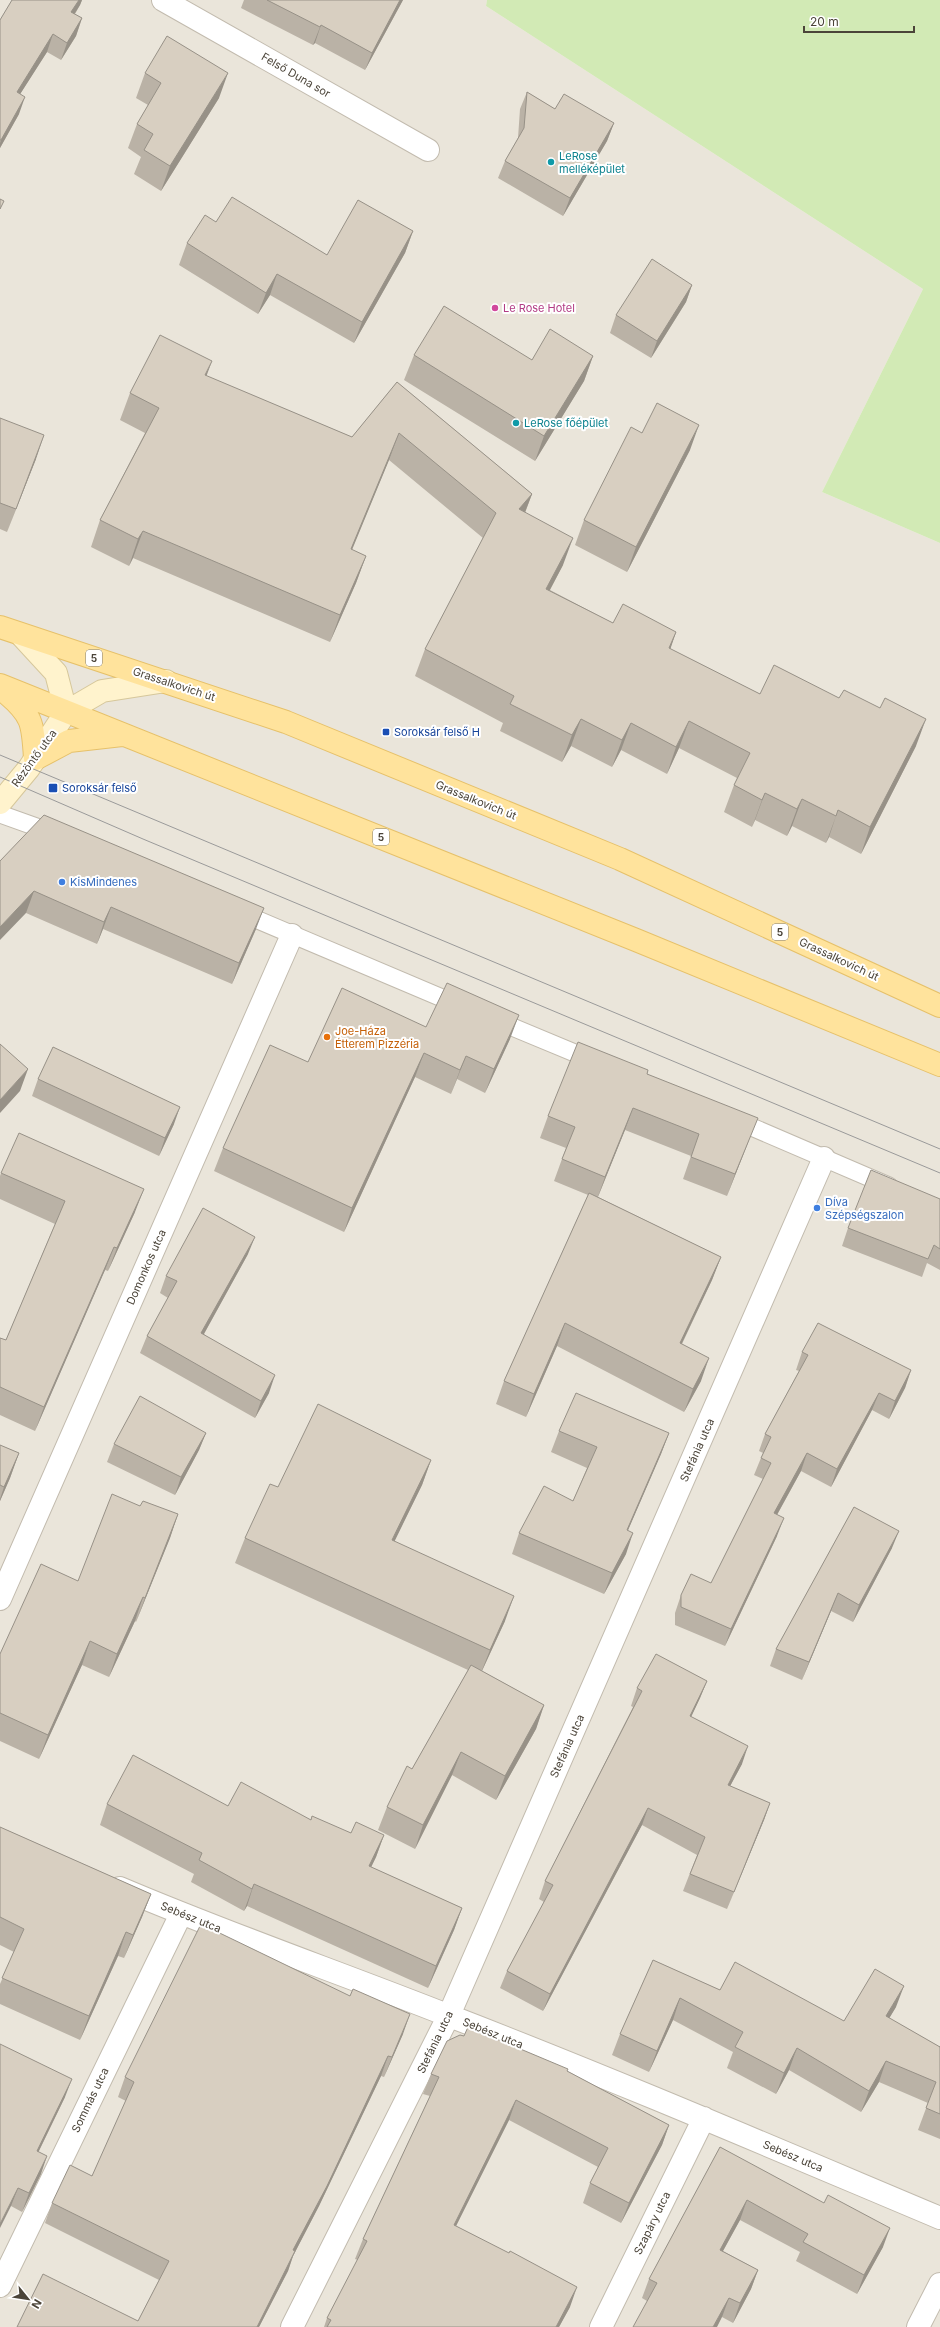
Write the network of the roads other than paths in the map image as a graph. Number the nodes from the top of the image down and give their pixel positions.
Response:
1 (163, 0) edge
2 (428, 150) dead end
3 (0, 627) edge
4 (21, 635) junction
5 (166, 681) junction
6 (0, 685) edge
7 (0, 688) edge
8 (66, 712) junction
9 (125, 735) junction
10 (35, 759) junction
11 (0, 803) edge
12 (0, 814) edge
13 (71, 840) edge
14 (221, 904) edge
15 (292, 935) junction
16 (940, 1006) edge
17 (940, 1065) edge
18 (606, 1066) edge
19 (715, 1112) edge
20 (824, 1158) junction
21 (904, 1192) edge
22 (0, 1599) edge
23 (101, 1879) edge
24 (181, 1914) junction
25 (449, 2015) junction
26 (704, 2118) junction
27 (940, 2218) edge
28 (940, 2284) edge
29 (0, 2286) edge
30 (292, 2327) edge
31 (601, 2327) edge
32 (918, 2327) edge

1 - 2 street, Felső Duna sor
3 - 4 main road, Grassalkovich út / 5
4 - 5 main road, Grassalkovich út / 5
4 - 8 main road
5 - 8 main road
5 - 16 main road, Grassalkovich út / 5
6 - 8 main road, 5
7 - 10 main road
8 - 9 main road, 5
8 - 10 main road, Rézöntő utca
9 - 10 main road
9 - 17 main road, 5
10 - 11 main road, Rézöntő utca
12 - 13 lane
14 - 15 lane
15 - 18 lane
15 - 22 street, Domonkos utca
19 - 20 lane
20 - 21 lane
20 - 25 street, Stefánia utca
23 - 24 street, Sebész utca
24 - 25 street, Sebész utca
24 - 29 street, Sommás utca
25 - 26 street, Sebész utca
25 - 30 street, Stefánia utca
26 - 27 street, Sebész utca
26 - 31 street, Szapáry utca
28 - 32 street

